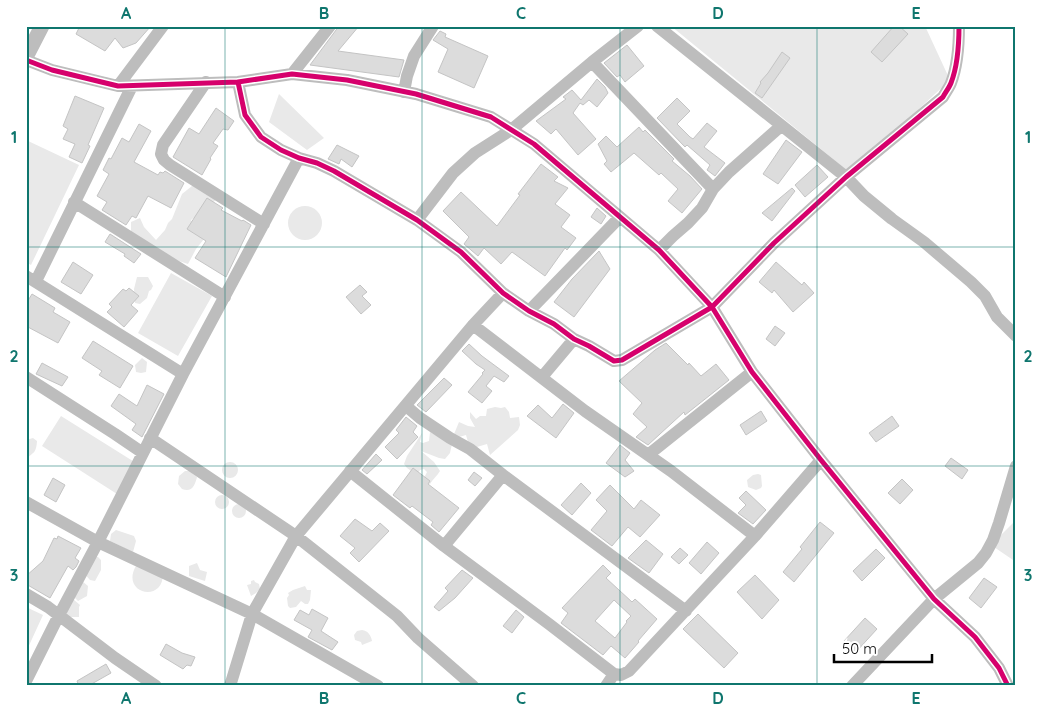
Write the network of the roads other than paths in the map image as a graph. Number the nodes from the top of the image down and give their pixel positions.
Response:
1 (42, 26) edge
2 (163, 26) edge
3 (330, 26) edge
4 (432, 26) edge
5 (638, 26) edge
6 (657, 26) edge
7 (959, 26) edge
8 (26, 59) edge
9 (592, 62) junction
10 (292, 74) junction
11 (206, 82) junction
12 (238, 82) junction
13 (118, 86) junction
14 (132, 86) junction
15 (404, 92) junction
16 (781, 126) junction
17 (511, 130) junction
18 (298, 158) junction
19 (846, 177) junction
20 (714, 189) junction
21 (74, 202) junction
22 (620, 217) junction
23 (417, 220) junction
24 (264, 224) junction
25 (659, 250) junction
26 (31, 278) edge
27 (503, 293) junction
28 (226, 297) junction
29 (712, 307) junction
30 (529, 311) junction
31 (473, 325) junction
32 (1016, 336) edge
33 (574, 339) junction
34 (752, 372) junction
35 (184, 374) junction
36 (26, 377) edge
37 (542, 377) junction
38 (406, 406) junction
39 (150, 438) junction
40 (143, 453) junction
41 (648, 455) junction
42 (821, 460) junction
43 (1016, 466) edge
44 (350, 471) junction
45 (503, 475) junction
46 (26, 502) edge
47 (296, 536) junction
48 (755, 536) junction
49 (98, 542) junction
50 (444, 546) junction
51 (26, 594) edge
52 (934, 599) junction
53 (686, 611) junction
54 (252, 614) junction
55 (59, 615) junction
56 (614, 674) junction
57 (26, 681) edge
58 (470, 685) edge
59 (156, 686) edge
60 (230, 686) edge
61 (378, 686) edge
62 (606, 686) edge
63 (852, 686) edge
64 (1008, 686) edge

1 - 8 street
2 - 13 street
3 - 10 street
4 - 15 street
5 - 9 street
6 - 16 street
7 - 19 street
8 - 13 street
9 - 17 street
9 - 20 street
10 - 12 street
10 - 15 street
11 - 12 street
11 - 14 street
11 - 24 street
12 - 18 street
13 - 14 street
14 - 21 street
15 - 17 street
16 - 19 street
16 - 20 street
17 - 22 street
17 - 23 street
18 - 23 street
18 - 24 street
19 - 29 street
19 - 32 street
20 - 25 street
21 - 26 street
21 - 28 street
22 - 25 street
22 - 30 street
23 - 27 street
24 - 28 street
25 - 29 street
26 - 35 street
27 - 30 street
27 - 31 street
28 - 35 street
29 - 33 street
29 - 34 street
30 - 33 street
31 - 37 street
31 - 38 street
33 - 37 street
34 - 41 street
34 - 42 street
35 - 39 street
36 - 40 street
37 - 41 street
38 - 44 street
38 - 45 street
39 - 40 street
39 - 47 street
40 - 49 street
41 - 48 street
42 - 48 street
42 - 52 street
43 - 52 street
44 - 47 street
44 - 50 street
45 - 50 street
45 - 53 street
46 - 49 street
47 - 54 street
47 - 58 street
48 - 53 street
49 - 54 street
49 - 55 street
50 - 56 street
51 - 55 street
52 - 63 street
52 - 64 street
53 - 56 street
54 - 60 street
54 - 61 street
55 - 57 street
55 - 59 street
56 - 62 street

